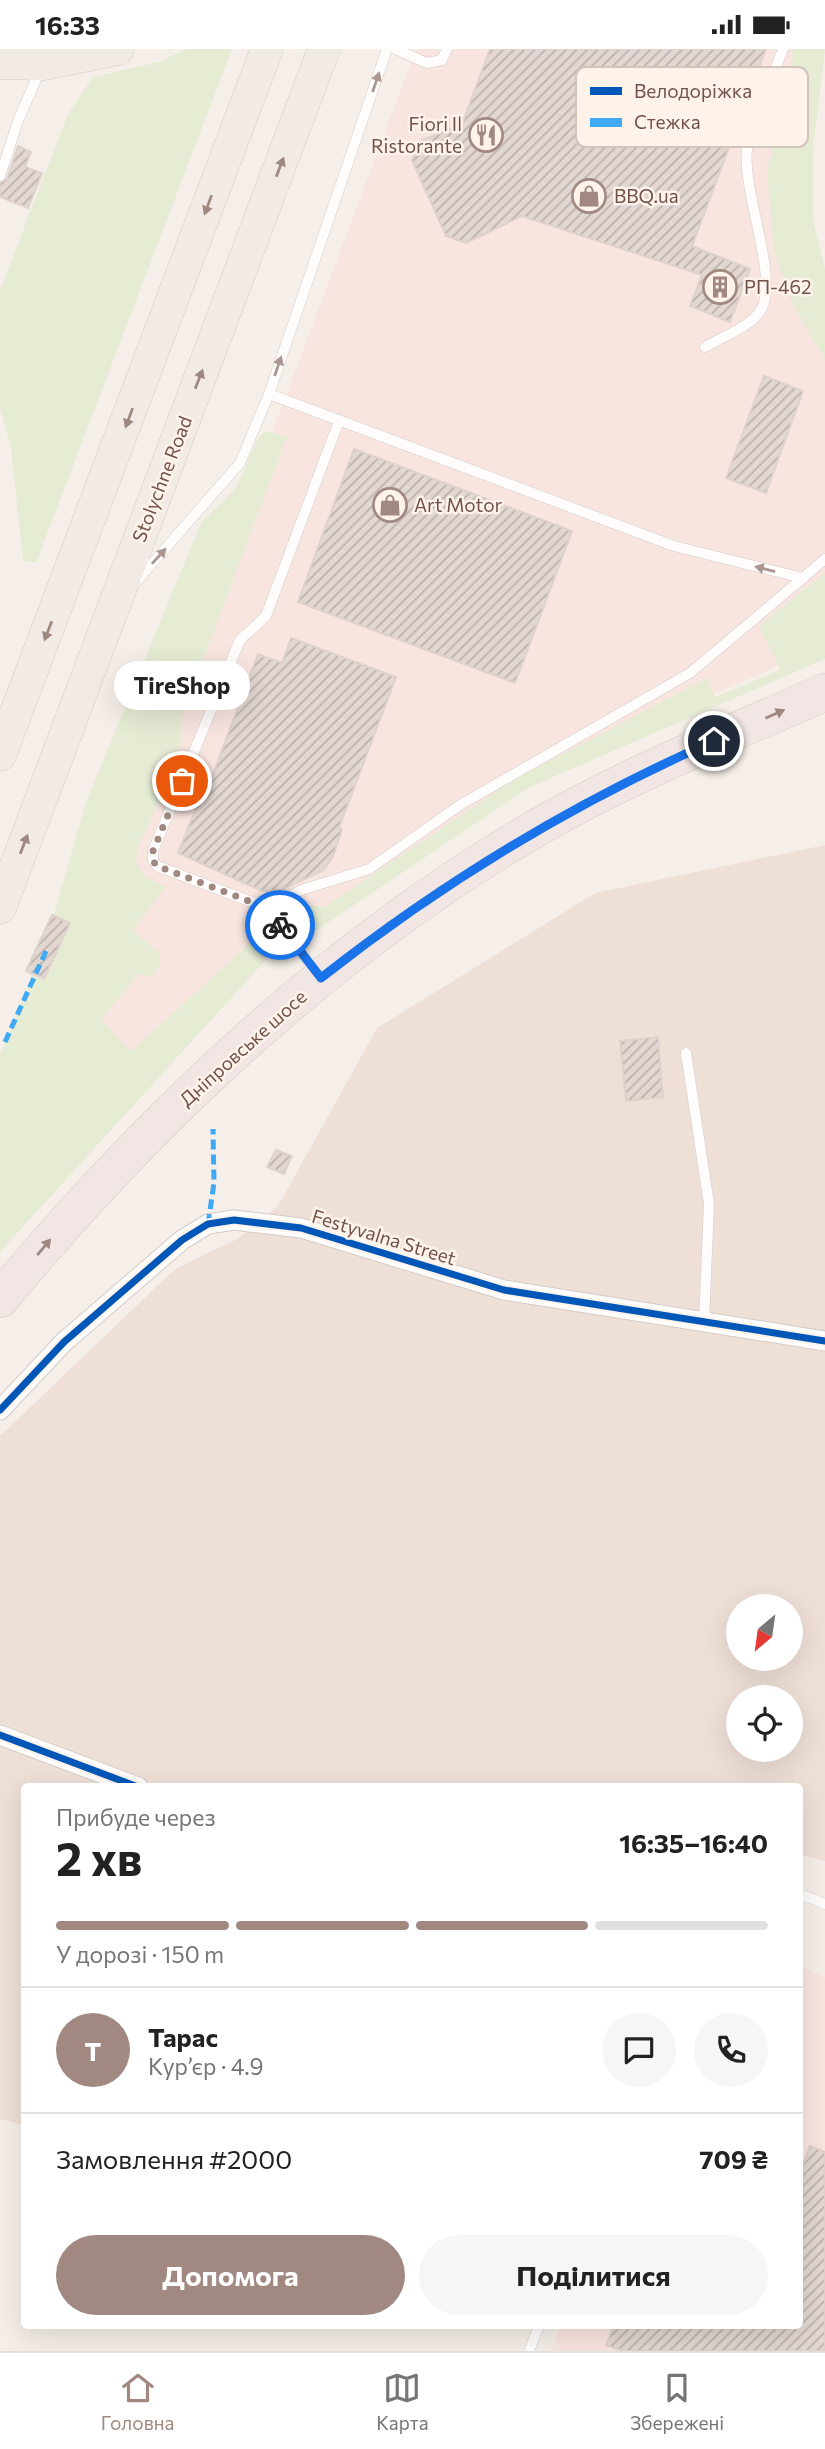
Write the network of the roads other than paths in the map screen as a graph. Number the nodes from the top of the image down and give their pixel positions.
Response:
1 (118, 49) edge
2 (267, 49) edge
3 (324, 49) edge
4 (387, 49) edge
5 (395, 49) edge
6 (447, 49) edge
7 (783, 49) edge
8 (0, 63) edge
9 (43, 64) junction
10 (776, 67) edge
11 (747, 147) edge
12 (0, 176) edge
13 (705, 347) dead end
14 (269, 394) junction
15 (339, 421) junction
16 (825, 559) edge
17 (803, 578) junction
18 (113, 607) junction
19 (825, 692) edge
20 (0, 755) edge
21 (0, 908) edge
22 (273, 917) junction
23 (321, 978) junction
24 (686, 1053) dead end
25 (0, 1299) edge
26 (704, 1322) junction
27 (825, 1341) edge
28 (0, 1410) edge
29 (0, 1735) edge
30 (127, 1783) edge
31 (803, 1895) edge
32 (825, 1904) edge
33 (538, 2329) edge
34 (529, 2351) edge

1 - 9 main road
2 -> 20 main road
18 -> 3 main road, Stolychne Road
14 -> 4 lane
5 - 6 lane
7 - 10 lane
8 - 9 main road
9 - 12 lane
11 - 13 lane
14 - 15 lane
18 -> 14 lane
17 -> 15 lane
15 - 22 lane
16 - 17 lane
17 - 22 lane
21 -> 18 main road, Stolychne Road
23 -> 19 highway, Дніпровське шосе
22 - 23 lane
25 -> 23 highway, Дніпровське шосе
24 - 26 lane
26 - 27 street, Festyvalna Street
26 - 28 street, Festyvalna Street
29 - 30 street
31 - 32 lane
33 - 34 lane

